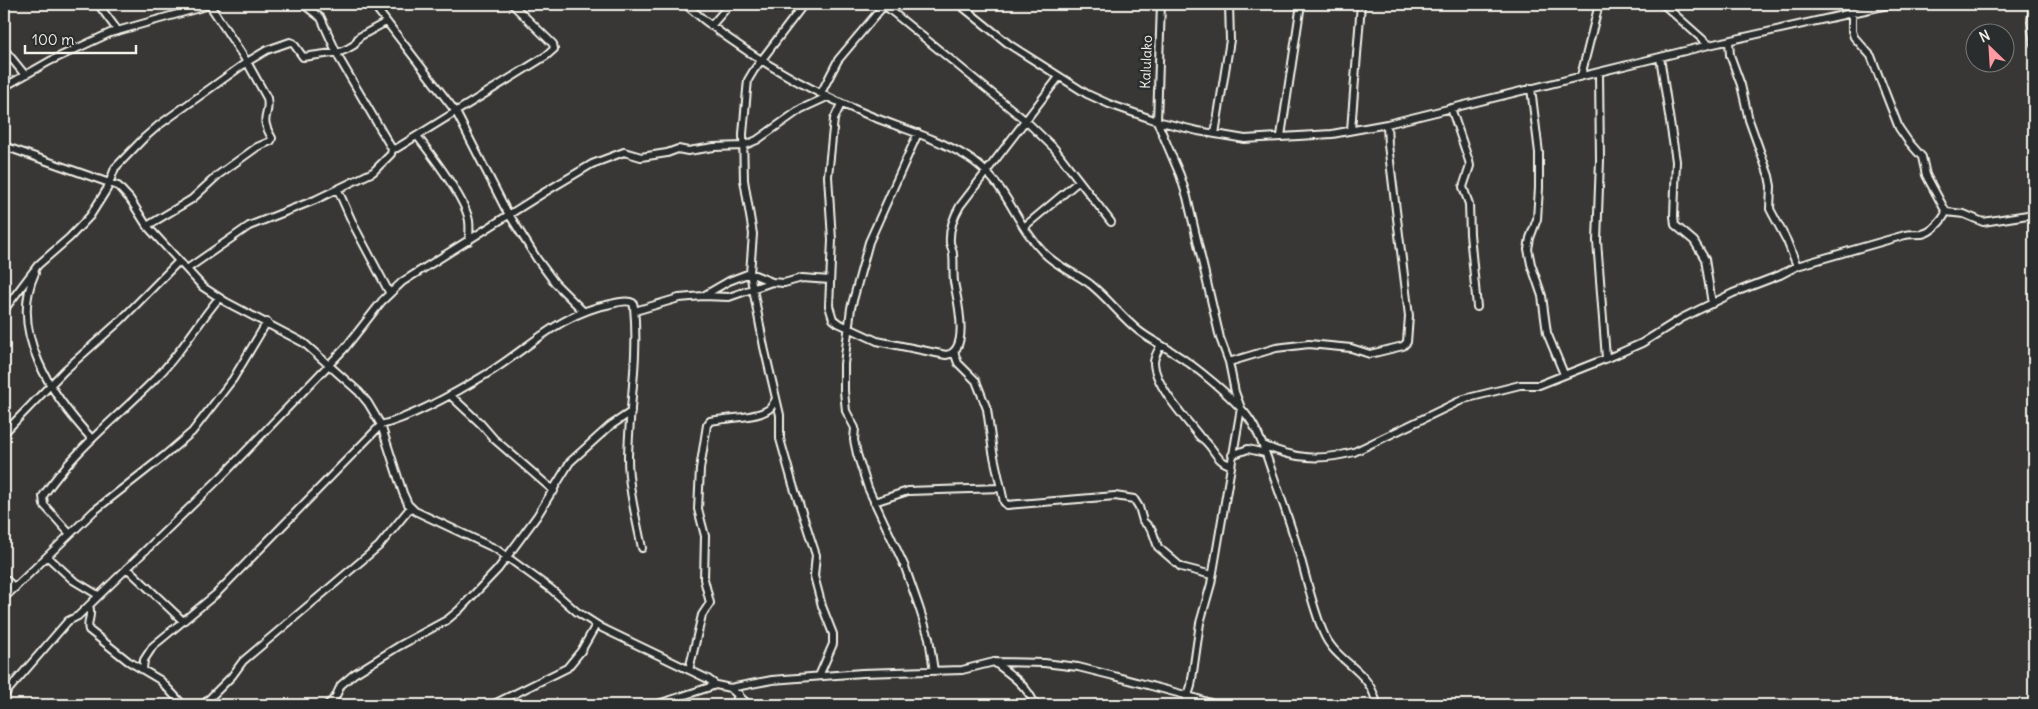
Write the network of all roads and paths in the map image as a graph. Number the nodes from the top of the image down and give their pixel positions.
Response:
1 (98, 4) edge
2 (211, 4) edge
3 (303, 4) edge
4 (373, 4) edge
5 (512, 4) edge
6 (686, 4) edge
7 (730, 4) edge
8 (804, 4) edge
9 (885, 4) edge
10 (959, 4) edge
11 (1161, 4) edge
12 (1229, 4) edge
13 (1301, 4) edge
14 (1361, 4) edge
15 (1599, 4) edge
16 (1664, 4) edge
17 (1848, 4) edge
18 (1892, 4) edge
19 (2033, 4) edge
20 (1852, 14) junction
21 (386, 22) junction
22 (711, 26) junction
23 (118, 31) junction
24 (1729, 42) junction
25 (2034, 44) edge
26 (1709, 45) junction
27 (4, 49) edge
28 (336, 52) junction
29 (1660, 57) junction
30 (762, 60) junction
31 (246, 62) junction
32 (1599, 72) junction
33 (24, 75) junction
34 (1059, 76) junction
35 (1581, 76) junction
36 (4, 87) edge
37 (1531, 88) junction
38 (824, 95) junction
39 (841, 104) junction
40 (1451, 108) junction
41 (456, 112) junction
42 (1026, 121) junction
43 (1157, 121) junction
44 (1387, 124) junction
45 (1351, 130) junction
46 (918, 133) junction
47 (1215, 134) junction
48 (417, 136) junction
49 (1281, 136) junction
50 (4, 146) edge
51 (743, 146) junction
52 (392, 149) junction
53 (987, 171) junction
54 (1079, 181) junction
55 (109, 182) junction
56 (338, 190) junction
57 (1946, 212) junction
58 (2034, 214) edge
59 (509, 215) junction
60 (1111, 222) dead end
61 (147, 226) junction
62 (1024, 227) junction
63 (469, 241) junction
64 (179, 261) junction
65 (38, 265) junction
66 (1797, 266) junction
67 (188, 269) junction
68 (750, 273) junction
69 (830, 280) junction
70 (772, 282) junction
71 (753, 289) junction
72 (389, 292) junction
73 (703, 296) junction
74 (219, 298) junction
75 (1712, 304) junction
76 (1478, 307) dead end
77 (4, 310) edge
78 (583, 311) junction
79 (635, 311) junction
80 (267, 322) junction
81 (848, 327) junction
82 (1161, 344) junction
83 (954, 352) junction
84 (1606, 358) junction
85 (1229, 362) junction
86 (330, 364) junction
87 (1564, 374) junction
88 (51, 385) junction
89 (450, 395) junction
90 (776, 399) junction
91 (1240, 408) junction
92 (632, 412) junction
93 (380, 425) junction
94 (4, 433) edge
95 (92, 439) junction
96 (1263, 445) junction
97 (1265, 453) junction
98 (1232, 455) junction
99 (1231, 465) junction
100 (1001, 488) junction
101 (554, 491) junction
102 (874, 502) junction
103 (411, 507) junction
104 (70, 534) junction
105 (642, 548) dead end
106 (48, 556) junction
107 (507, 556) junction
108 (127, 568) junction
109 (1212, 575) junction
110 (4, 578) edge
111 (14, 588) junction
112 (98, 595) junction
113 (4, 598) edge
114 (89, 606) junction
115 (183, 620) junction
116 (596, 625) junction
117 (994, 662) junction
118 (143, 669) junction
119 (689, 670) junction
120 (934, 671) junction
121 (819, 676) junction
122 (716, 685) junction
123 (730, 688) junction
124 (739, 694) junction
125 (4, 695) edge
126 (1189, 696) junction
127 (182, 705) edge
128 (203, 705) edge
129 (328, 705) edge
130 (492, 705) edge
131 (655, 705) edge
132 (734, 705) edge
133 (749, 705) edge
134 (1035, 705) edge
135 (1185, 705) edge
136 (1216, 705) edge
137 (1377, 705) edge

1 - 23 street
2 - 23 street
2 - 31 street
3 - 28 street
4 - 21 street
5 - 41 street
6 - 22 street
7 - 22 street
8 - 30 street
9 - 38 street
9 - 42 street
10 - 34 street
11 - 43 street, Kalulako
12 - 47 street
13 - 49 street
14 - 45 street
15 - 35 street
16 - 26 street
17 - 20 street
18 - 20 street
19 - 25 street
20 - 24 street
20 - 57 street
21 - 28 street
21 - 41 street
22 - 30 street
23 - 33 street
24 - 26 street
24 - 66 street
26 - 29 street
27 - 33 street
28 - 31 street
28 - 52 street
29 - 32 street
29 - 75 street
30 - 38 street
30 - 51 street
31 - 55 street
31 - 61 street
32 - 35 street
32 - 84 street
33 - 36 street
34 - 42 street
34 - 43 street
35 - 37 street
37 - 40 street
37 - 87 street
38 - 39 street
38 - 51 street
39 - 46 street
39 - 69 street
40 - 44 street
40 - 76 street
41 - 48 street
41 - 59 street
42 - 53 street
42 - 54 street
43 - 47 street
43 - 85 street
44 - 45 street
44 - 85 street
45 - 49 street
46 - 53 street
46 - 81 street
47 - 49 street
48 - 52 street
48 - 63 street
50 - 55 street
51 - 59 street
51 - 68 street
52 - 56 street
53 - 62 street
53 - 83 street
54 - 60 street
54 - 62 street
55 - 61 street
55 - 65 street
56 - 67 street
56 - 72 street
57 - 58 street
57 - 66 street
59 - 63 street
59 - 78 street
61 - 64 street
62 - 82 street
63 - 72 street
64 - 67 street
64 - 88 street
65 - 77 street
65 - 88 street
66 - 75 street
67 - 74 street
68 - 70 street
68 - 71 street
68 - 73 street
69 - 70 street
69 - 81 street
70 - 71 street
71 - 73 street
71 - 90 street
72 - 86 street
73 - 79 street
74 - 80 street
74 - 95 street
75 - 84 street
78 - 79 street
78 - 89 street
79 - 92 street
80 - 86 street
80 - 104 street
81 - 83 street
81 - 102 street
82 - 91 street
82 - 99 street
83 - 100 street
84 - 87 street
85 - 91 street
86 - 93 street
86 - 108 street
87 - 96 street
88 - 94 street
88 - 95 street
89 - 93 street
89 - 101 street
90 - 119 street
90 - 121 street
91 - 96 street
91 - 98 street
92 - 101 street
92 - 105 street
93 - 103 street
93 - 115 street
95 - 104 street
96 - 97 street
97 - 98 street
97 - 137 street
98 - 99 street
99 - 109 street
100 - 102 street
100 - 109 street
101 - 107 street
102 - 120 street
103 - 107 street
103 - 128 street
104 - 106 street
106 - 111 street
106 - 112 street
107 - 116 street
107 - 129 street
108 - 112 street
108 - 115 street
109 - 126 street
110 - 111 street
111 - 113 street
112 - 114 street
114 - 118 street
114 - 125 street
115 - 118 street
116 - 119 street
116 - 130 street
117 - 120 street
117 - 126 street
117 - 134 street
118 - 127 street
119 - 122 street
120 - 121 street
121 - 123 street
122 - 123 street
122 - 131 street
123 - 124 street
124 - 132 street
124 - 133 street
126 - 135 street
126 - 136 street

